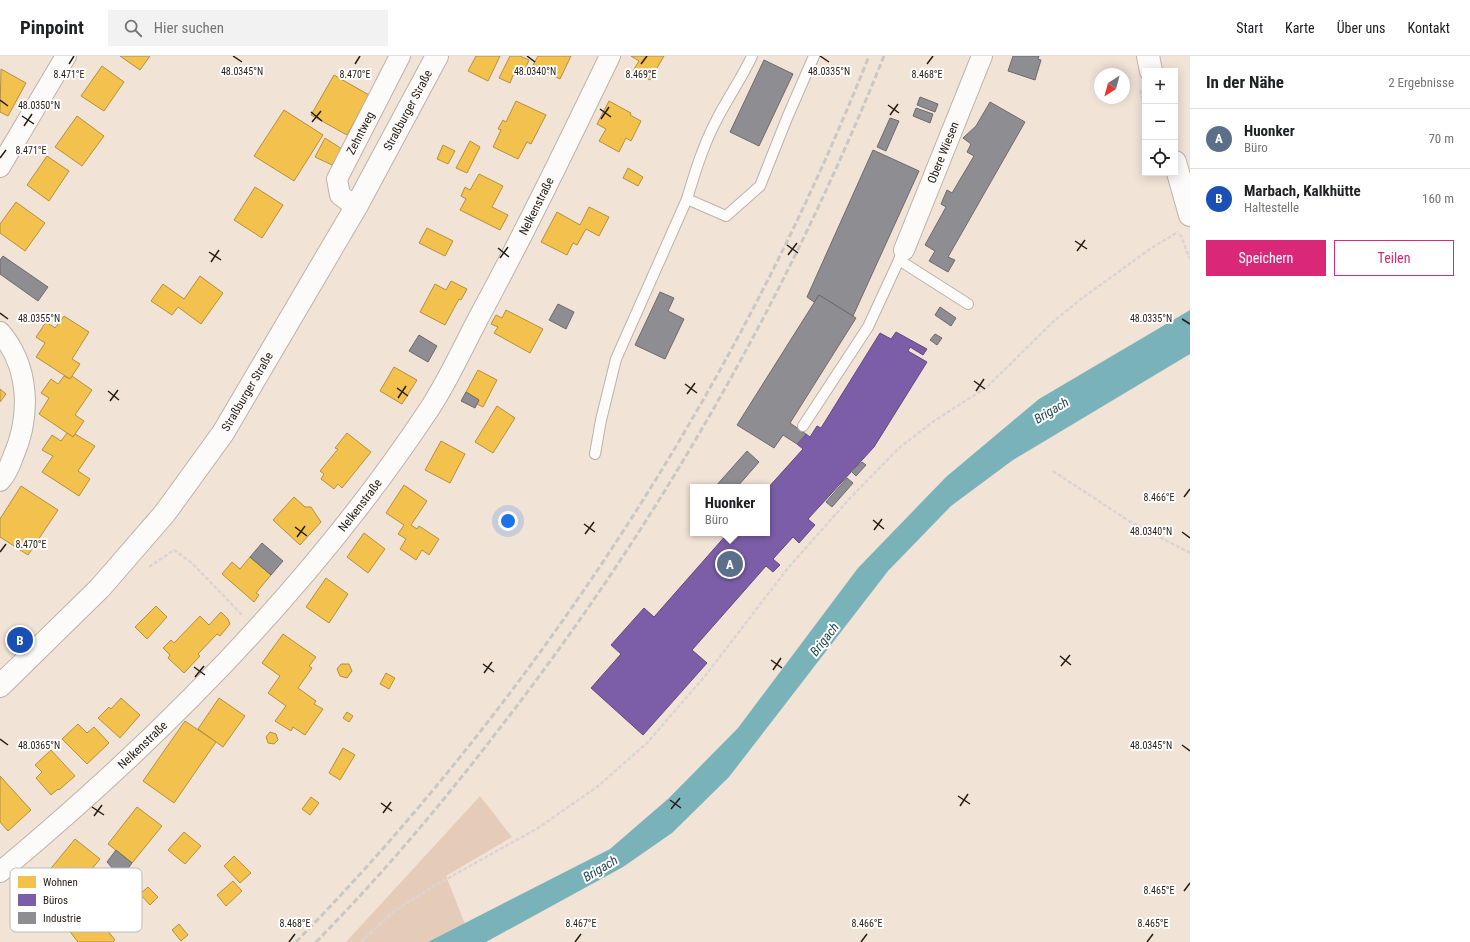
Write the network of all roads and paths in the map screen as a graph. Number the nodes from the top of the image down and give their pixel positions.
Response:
1 (66, 56) edge
2 (400, 56) edge
3 (437, 56) edge
4 (610, 56) edge
5 (752, 56) edge
6 (814, 56) edge
7 (982, 56) edge
8 (1148, 56) edge
9 (1150, 68) edge
10 (0, 167) edge
11 (1177, 176) edge
12 (687, 199) junction
13 (356, 207) junction
14 (1184, 223) edge
15 (902, 255) junction
16 (968, 304) dead end
17 (0, 332) edge
18 (803, 426) dead end
19 (595, 454) dead end
20 (1053, 471) dead end
21 (0, 480) edge
22 (1190, 553) edge
23 (144, 570) dead end
24 (228, 600) dead end
25 (0, 686) edge
26 (0, 872) edge
27 (361, 942) edge

1 - 10 street
2 - 13 street, Zehntweg
3 - 13 main road, Straßburger Straße
4 - 26 street, Nelkenstraße
5 - 12 lane
6 - 12 lane
7 - 15 street, Obere Wiesen
8 - 9 main road
11 - 14 main road
12 - 19 lane
13 - 25 main road, Straßburger Straße
14 - 27 path
15 - 16 lane
15 - 18 lane
17 - 21 street
20 - 22 path
23 - 24 path

